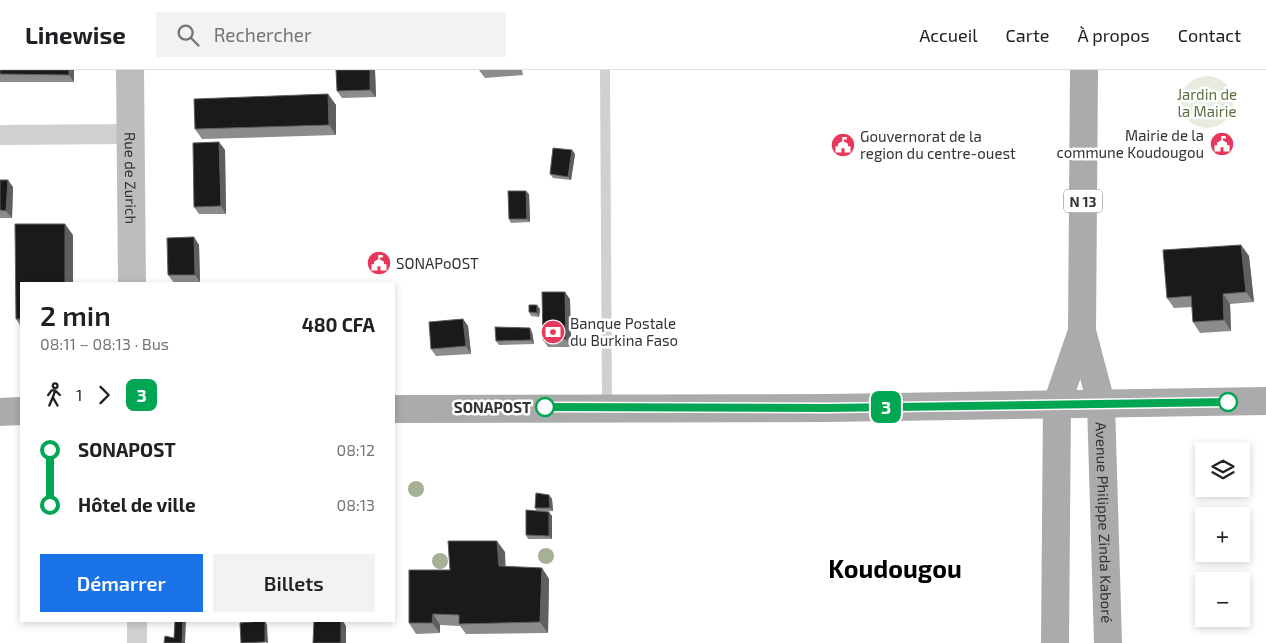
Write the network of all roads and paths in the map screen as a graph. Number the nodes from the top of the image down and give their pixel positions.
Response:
1 (130, 70) edge
2 (605, 70) edge
3 (1084, 70) edge
4 (130, 134) junction
5 (0, 135) edge
6 (132, 282) edge
7 (1082, 331) junction
8 (1266, 401) edge
9 (1080, 404) junction
10 (607, 406) junction
11 (395, 408) edge
12 (0, 412) edge
13 (20, 412) edge
14 (137, 622) edge
15 (137, 643) edge
16 (1055, 643) edge
17 (1108, 643) edge

1 - 4 main road, Rue de Zurich
2 - 10 lane
3 - 7 main road, N 13
4 - 5 street
4 - 6 main road, Rue de Zurich
7 - 9 main road, N 13
7 - 9 main road, N 13
8 - 9 main road
9 - 10 main road
9 - 16 main road, N 13
9 - 17 main road, Avenue Philippe Zinda Kaboré / N 13
10 - 11 main road
12 - 13 main road
14 - 15 street

